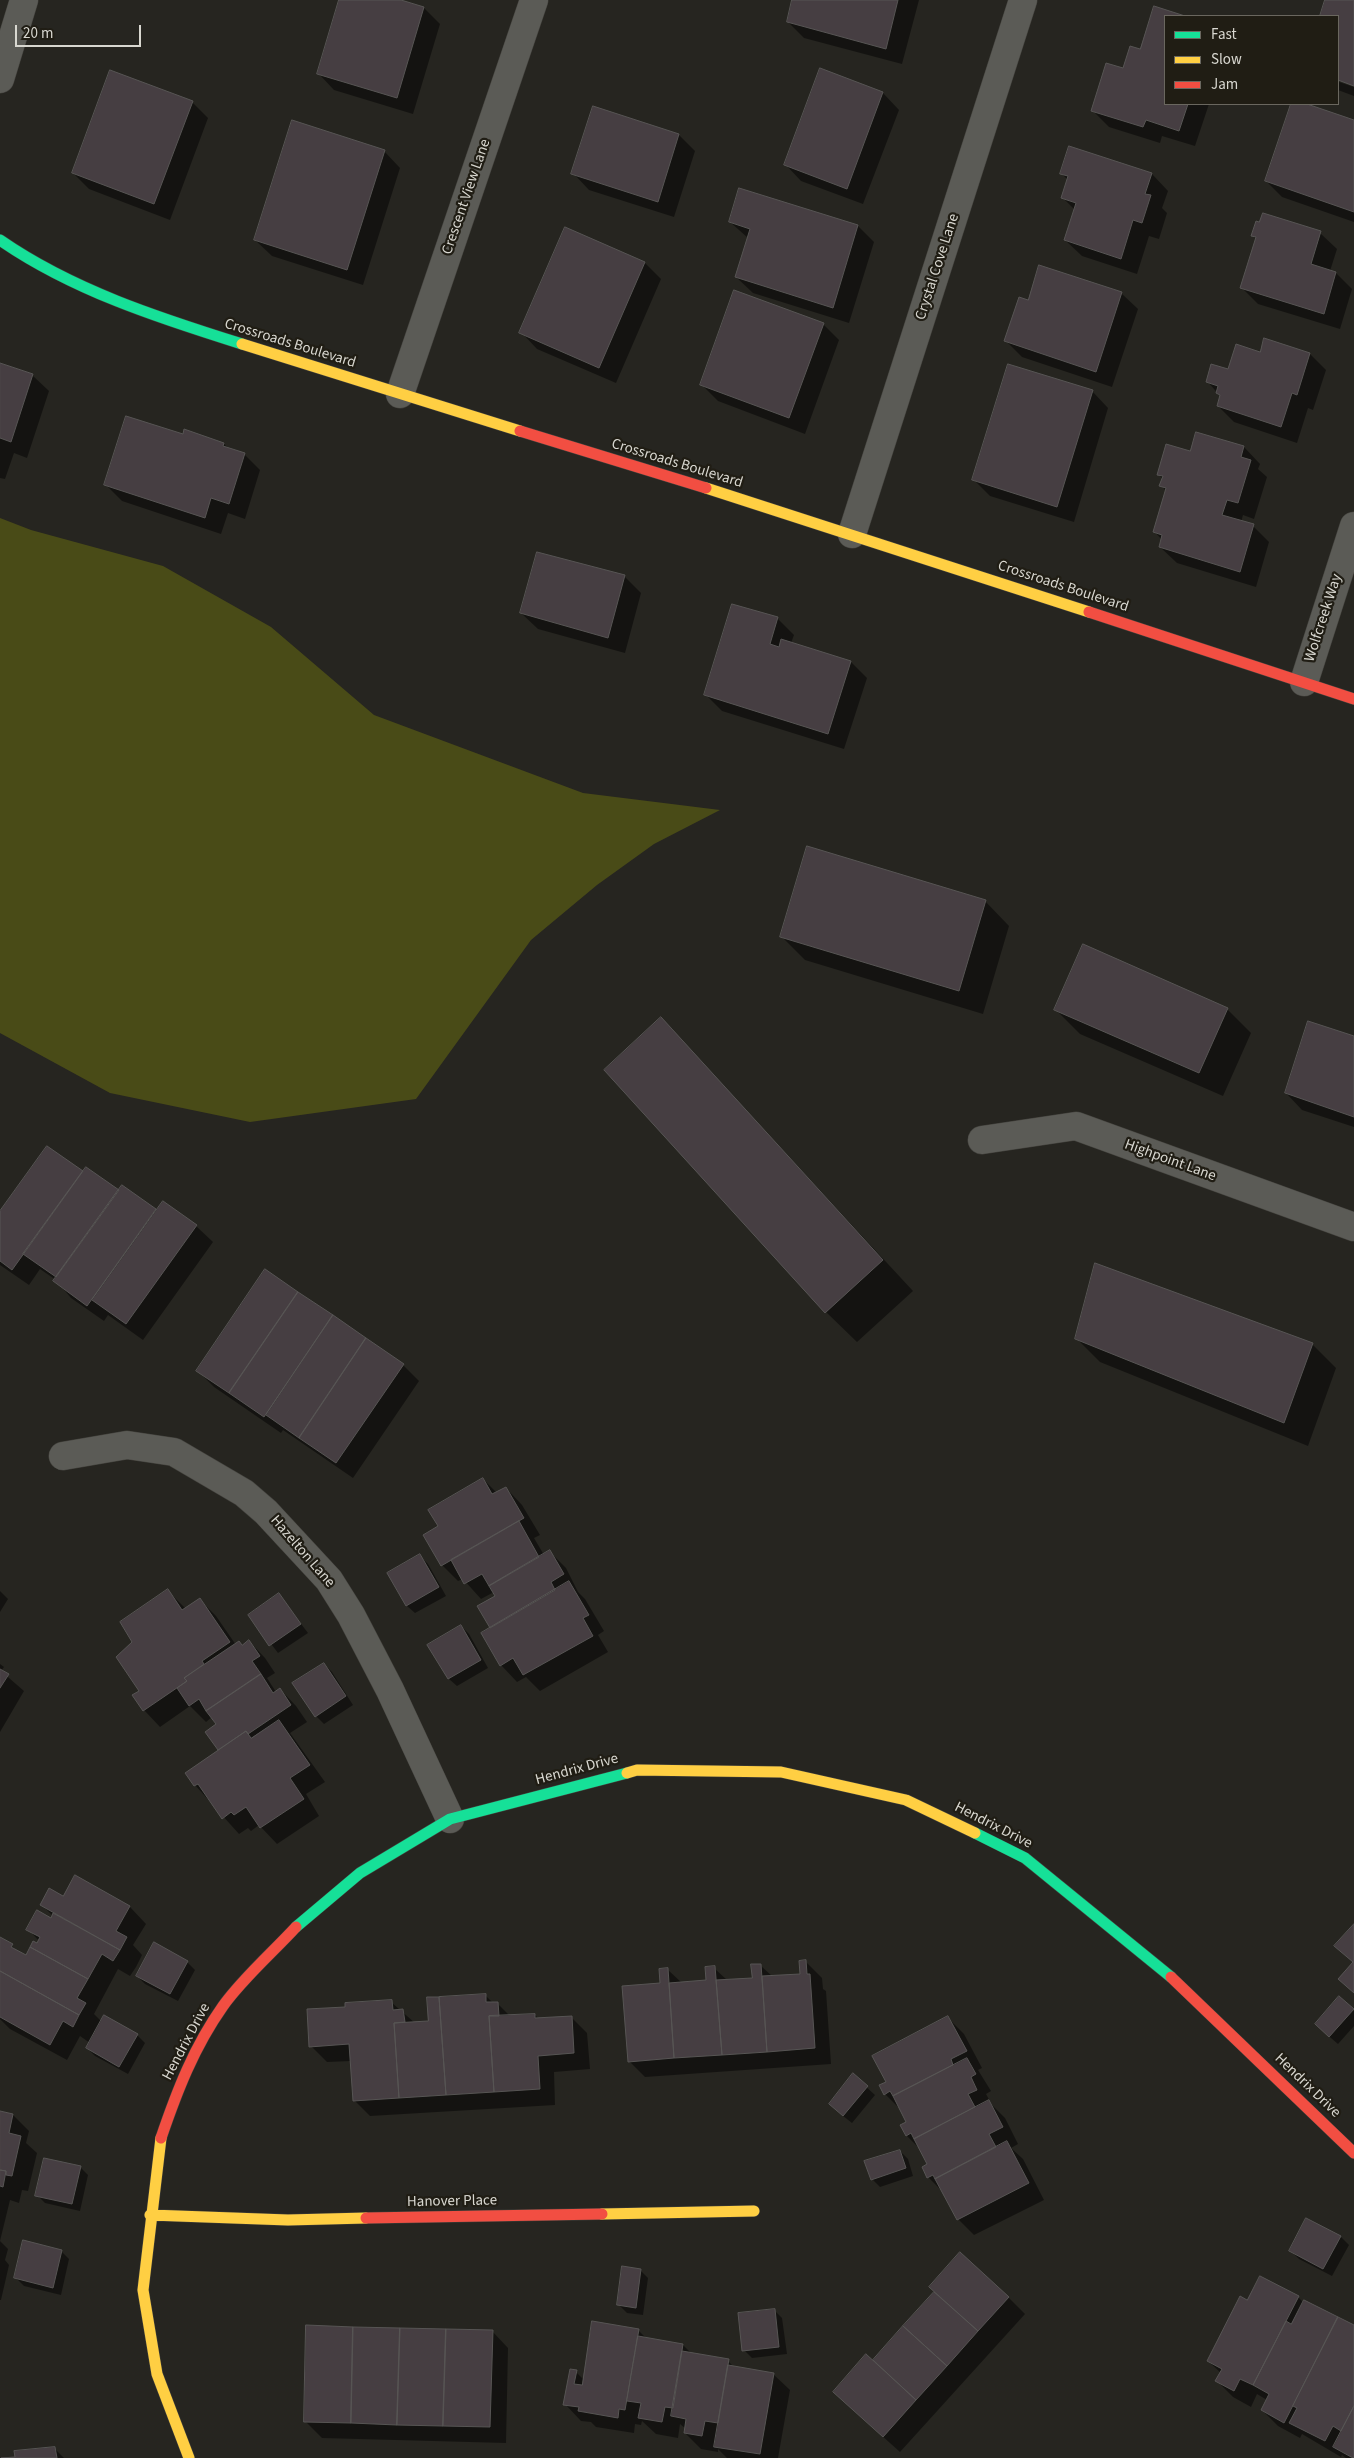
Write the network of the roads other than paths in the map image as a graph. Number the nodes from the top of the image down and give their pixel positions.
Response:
1 (24, 0) edge
2 (534, 0) edge
3 (1023, 0) edge
4 (0, 79) edge
5 (0, 240) edge
6 (400, 394) junction
7 (1354, 526) edge
8 (852, 534) junction
9 (1304, 682) junction
10 (1354, 698) edge
11 (982, 1140) dead end
12 (1354, 1227) edge
13 (63, 1456) dead end
14 (450, 1819) junction
15 (1354, 2153) edge
16 (754, 2211) dead end
17 (150, 2215) junction
18 (189, 2458) edge

1 - 4 street
2 - 6 street, Crescent View Lane
3 - 8 street, Crystal Cove Lane
5 - 6 street, Crossroads Boulevard
6 - 8 street, Crossroads Boulevard
7 - 9 street, Wolfcreek Way
8 - 9 street, Crossroads Boulevard
9 - 10 street, Crossroads Boulevard
11 - 12 street, Highpoint Lane
13 - 14 street, Hazelton Lane
14 - 15 street, Hendrix Drive
14 - 17 street, Hendrix Drive
16 - 17 street, Hanover Place
17 - 18 street, Hendrix Drive

